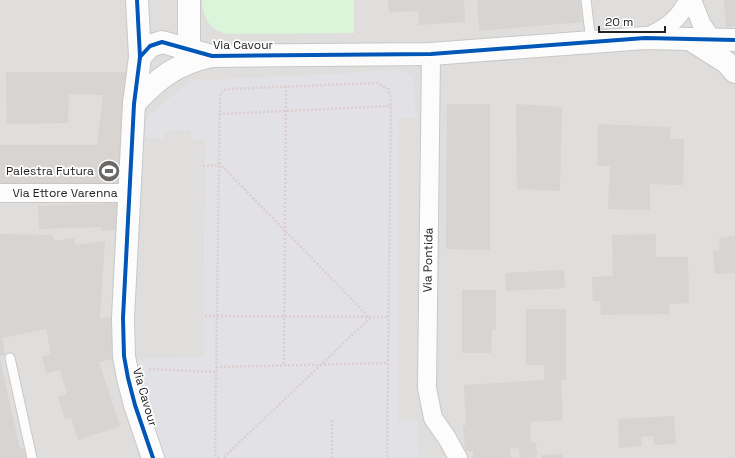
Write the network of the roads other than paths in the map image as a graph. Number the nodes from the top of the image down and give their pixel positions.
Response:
1 (137, 0) edge
2 (189, 0) edge
3 (586, 0) edge
4 (688, 0) edge
5 (692, 0) edge
6 (645, 38) junction
7 (690, 39) junction
8 (712, 40) junction
9 (735, 40) edge
10 (591, 42) junction
11 (431, 54) junction
12 (189, 56) junction
13 (140, 57) junction
14 (731, 67) edge
15 (169, 72) junction
16 (134, 104) junction
17 (0, 193) edge
18 (130, 193) junction
19 (10, 358) dead end
20 (32, 458) edge
21 (153, 458) edge
22 (458, 458) edge

1 - 13 street, Via Cavour
2 - 12 street
3 - 10 lane
4 - 6 street
5 - 8 street
6 - 7 street, Via Cavour
6 - 10 street, Via Cavour
7 - 8 street, Via Cavour
7 - 14 street
8 - 9 street, Via Cavour
8 - 14 street
10 - 11 street, Via Cavour
11 - 12 street, Via Cavour
11 - 22 street, Via Pontida
12 - 13 street
12 - 15 street, Via Cavour
13 - 15 street
13 - 16 street, Via Cavour
15 - 16 street, Via Cavour
16 - 18 street, Via Cavour
17 - 18 street, Via Ettore Varenna
18 - 21 street, Via Cavour
19 - 20 lane

